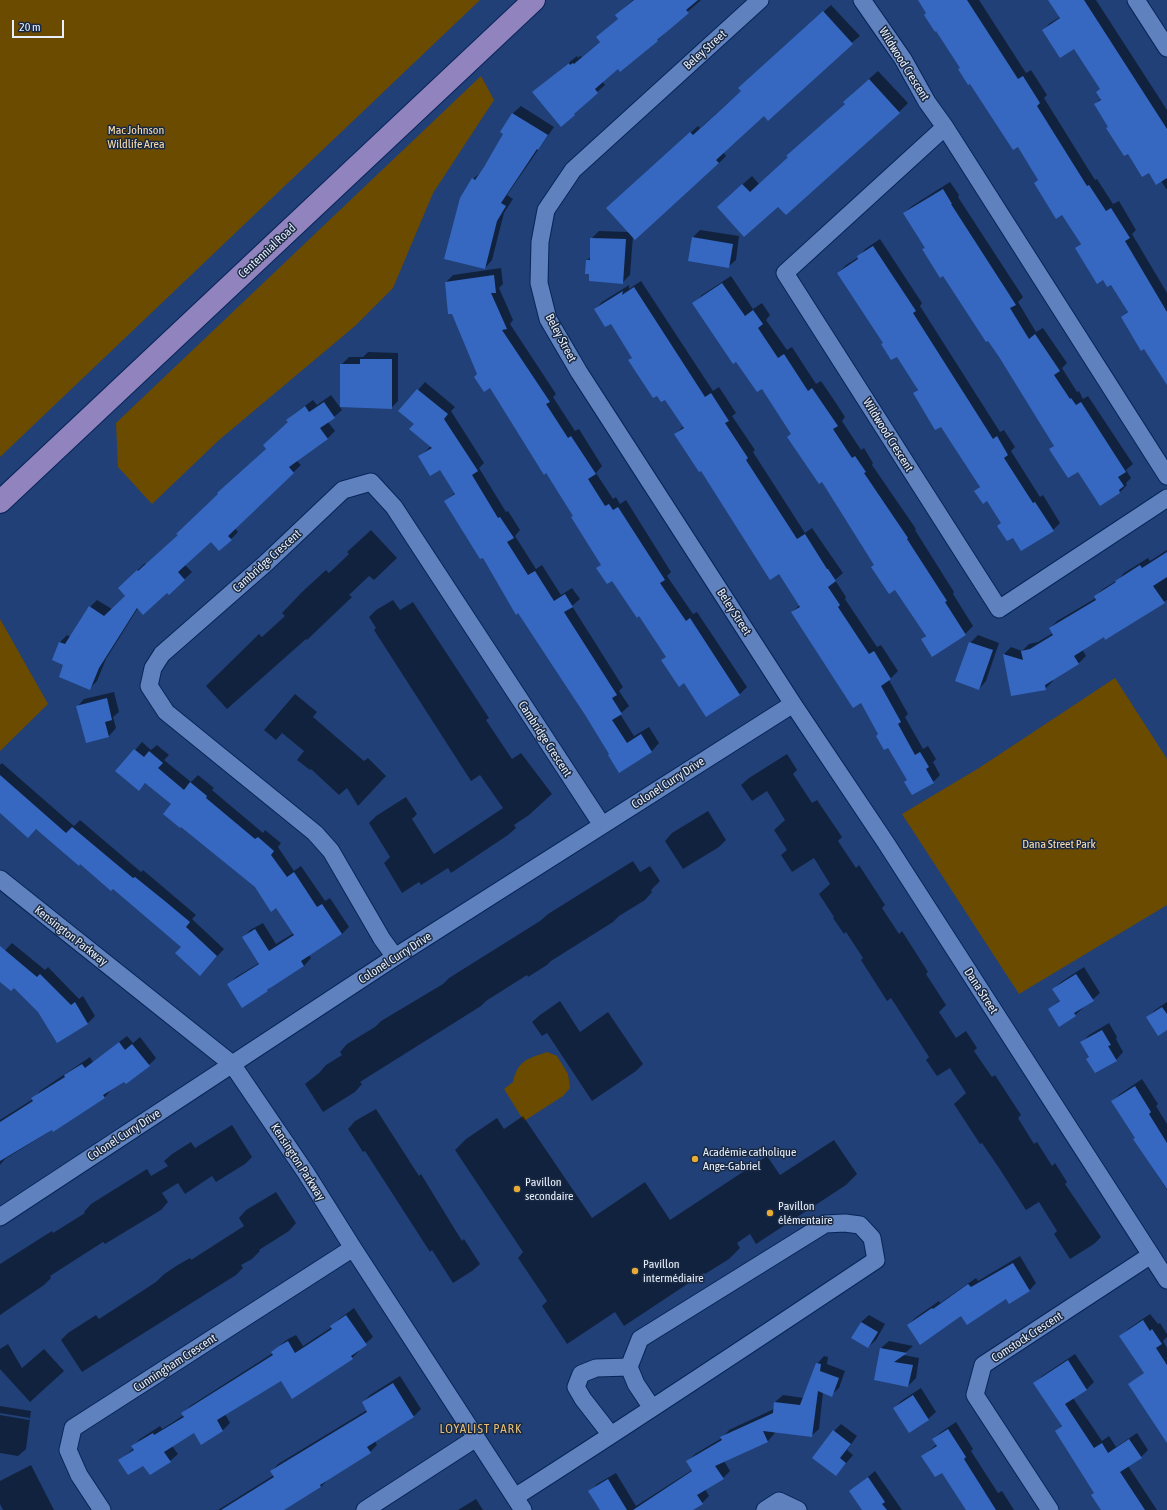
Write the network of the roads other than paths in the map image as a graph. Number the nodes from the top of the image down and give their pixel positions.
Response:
1 (534, 0) edge
2 (760, 0) edge
3 (862, 0) edge
4 (1136, 0) edge
5 (1167, 48) edge
6 (945, 127) junction
7 (1167, 476) edge
8 (1167, 498) edge
9 (0, 502) edge
10 (794, 704) junction
11 (602, 826) junction
12 (1, 883) edge
13 (395, 958) junction
14 (232, 1064) junction
15 (0, 1217) edge
16 (353, 1248) junction
17 (1151, 1255) junction
18 (1167, 1280) edge
19 (629, 1367) junction
20 (652, 1408) junction
21 (612, 1435) junction
22 (476, 1438) junction
23 (519, 1504) edge
24 (102, 1510) edge
25 (365, 1510) edge
26 (765, 1510) edge
27 (798, 1510) edge
28 (1050, 1510) edge

1 - 9 main road, Centennial Road
2 - 10 street, Beley Street
3 - 6 street, Wildwood Crescent
4 - 5 street
6 - 7 street, Wildwood Crescent
6 - 8 street, Wildwood Crescent
10 - 11 street, Colonel Curry Drive
10 - 17 street, Dana Street
11 - 13 street, Colonel Curry Drive
11 - 13 street, Cambridge Crescent
12 - 14 street, Kensington Parkway
13 - 14 street, Colonel Curry Drive
14 - 15 street, Colonel Curry Drive
14 - 16 street, Kensington Parkway
16 - 22 street, Kensington Parkway
16 - 24 street, Cunningham Crescent
17 - 18 street, Dana Street
17 - 28 street, Comstock Crescent
19 - 20 street
19 - 20 street
19 - 21 street
20 - 21 street
21 - 23 street
22 - 23 street, Kensington Parkway
22 - 25 street
26 - 27 street

